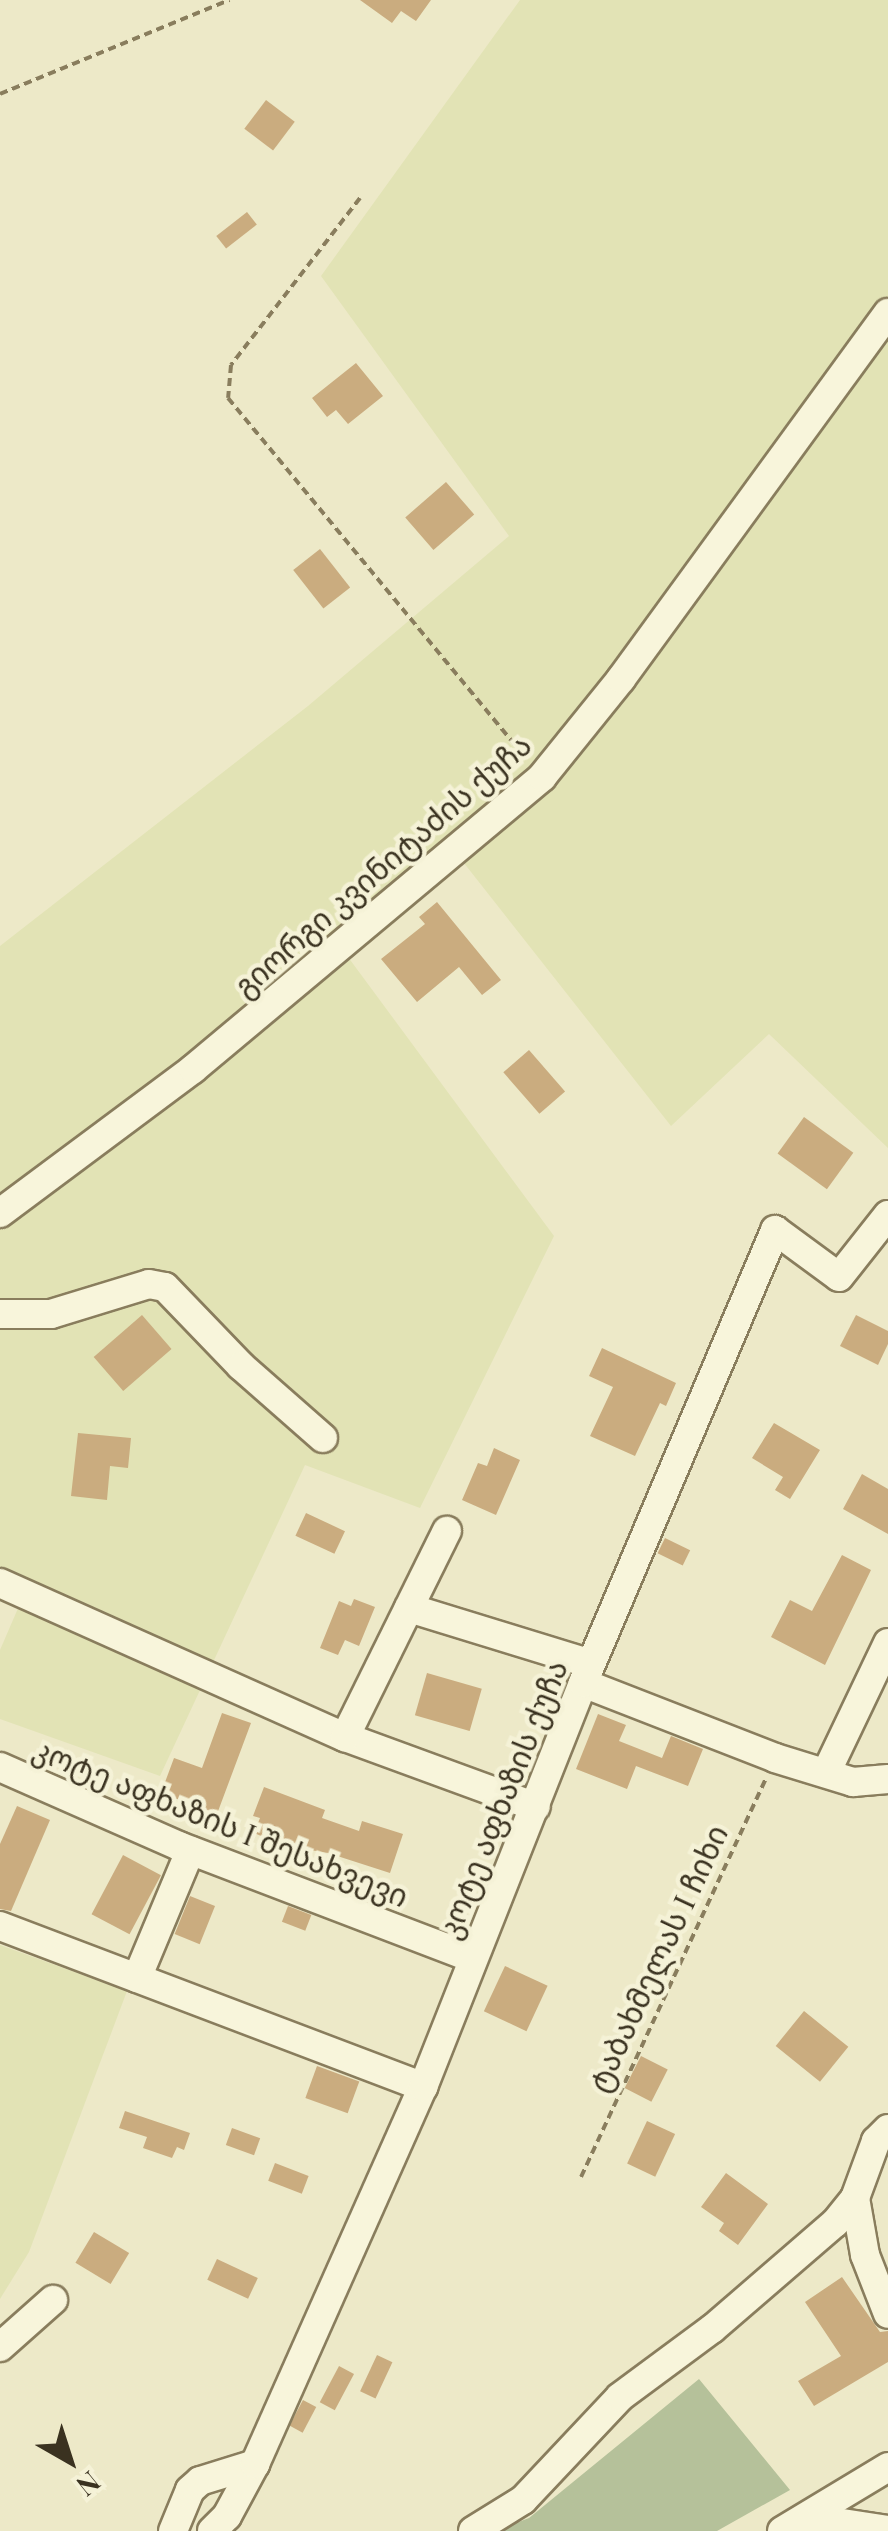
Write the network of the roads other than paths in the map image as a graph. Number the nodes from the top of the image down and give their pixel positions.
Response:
1 (888, 313) edge
2 (0, 1213) edge
3 (888, 1215) edge
4 (0, 1314) edge
5 (324, 1438) dead end
6 (447, 1531) dead end
7 (0, 1583) edge
8 (409, 1608) junction
9 (888, 1643) edge
10 (587, 1673) junction
11 (345, 1737) junction
12 (0, 1767) edge
13 (826, 1773) junction
14 (888, 1779) edge
15 (536, 1807) junction
16 (190, 1850) junction
17 (0, 1926) edge
18 (473, 1958) junction
19 (137, 1978) junction
20 (423, 2087) junction
21 (888, 2129) edge
22 (856, 2198) junction
23 (53, 2300) dead end
24 (888, 2314) edge
25 (0, 2347) edge
26 (255, 2464) junction
27 (888, 2467) edge
28 (888, 2530) edge
29 (172, 2531) edge
30 (212, 2531) edge
31 (473, 2531) edge
32 (782, 2531) edge
33 (810, 2531) edge

1 - 2 street, გიორგი კვინიტაძის ქუჩა
3 - 10 street, კოტე აფხაზის ქუჩა
4 - 5 street
6 - 8 street
7 - 11 street
8 - 10 street
8 - 11 street
9 - 13 street
10 - 13 street
10 - 15 street, კოტე აფხაზის ქუჩა
11 - 15 street
12 - 16 street, კოტე აფხაზის I შესახვევი
13 - 14 street
15 - 18 street, კოტე აფხაზის ქუჩა
16 - 18 street, კოტე აფხაზის I შესახვევი
16 - 19 street
17 - 19 street
18 - 20 street, კოტე აფხაზის ქუჩა
19 - 20 street
20 - 26 street, კოტე აფხაზის ქუჩა
21 - 22 street
22 - 24 street
22 - 31 street
23 - 25 street
26 - 29 street
26 - 30 street, კოტე აფხაზის ქუჩა
27 - 32 street
28 - 33 street

